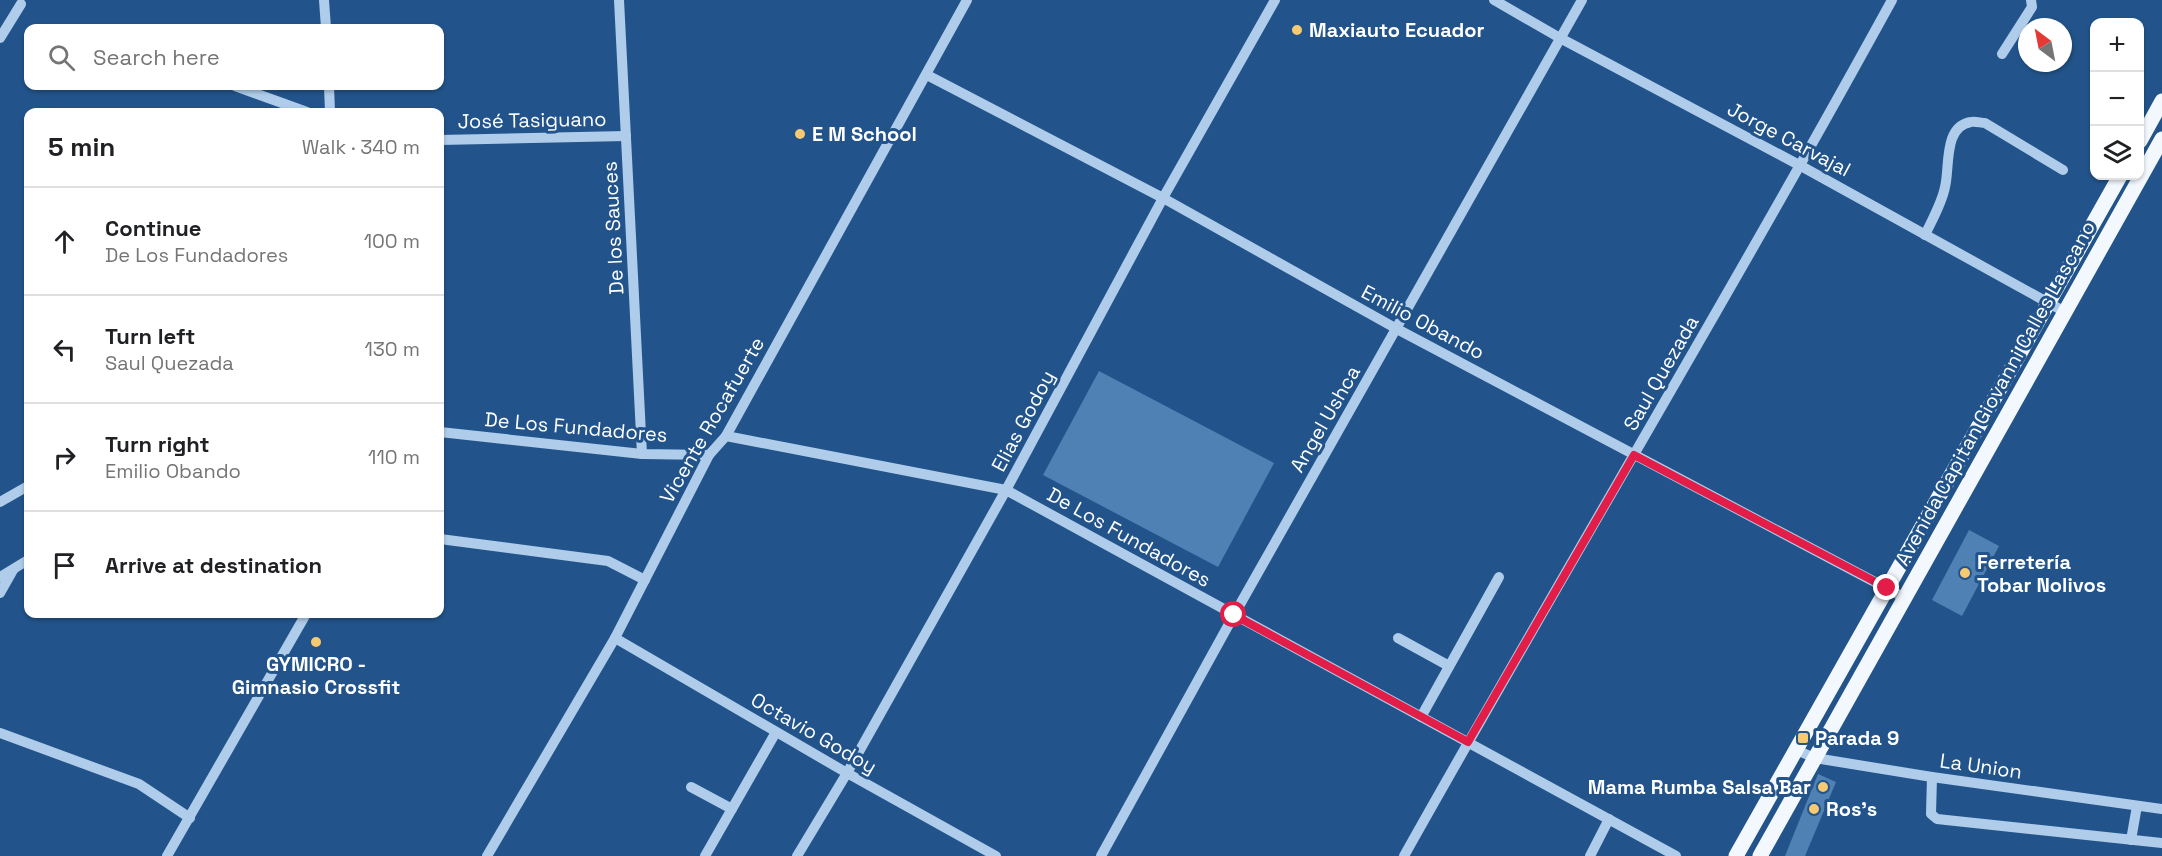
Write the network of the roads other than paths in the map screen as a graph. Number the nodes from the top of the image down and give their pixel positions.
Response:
1 (324, 0) edge
2 (619, 0) edge
3 (967, 0) edge
4 (1275, 0) edge
5 (1494, 0) edge
6 (1582, 0) edge
7 (1892, 0) edge
8 (2031, 0) edge
9 (21, 4) dead end
10 (326, 24) edge
11 (0, 38) edge
12 (1560, 38) junction
13 (2002, 54) dead end
14 (927, 75) junction
15 (246, 90) edge
16 (329, 90) edge
17 (2162, 101) edge
18 (296, 108) edge
19 (330, 108) edge
20 (2144, 132) edge
21 (626, 136) junction
22 (2162, 139) edge
23 (444, 140) edge
24 (1801, 166) junction
25 (2063, 171) dead end
26 (2118, 180) edge
27 (1163, 198) junction
28 (1925, 235) junction
29 (2048, 303) junction
30 (2065, 312) junction
31 (1397, 329) junction
32 (444, 432) edge
33 (726, 436) junction
34 (642, 454) junction
35 (709, 455) junction
36 (1634, 455) junction
37 (24, 488) edge
38 (1006, 490) junction
39 (0, 502) edge
40 (444, 540) edge
41 (24, 563) edge
42 (14, 569) junction
43 (0, 577) edge
44 (1499, 577) dead end
45 (645, 580) junction
46 (1887, 588) junction
47 (0, 593) edge
48 (1905, 598) junction
49 (1234, 615) junction
50 (304, 618) edge
51 (615, 638) junction
52 (1398, 638) dead end
53 (1449, 666) junction
54 (1421, 717) junction
55 (776, 732) junction
56 (0, 733) edge
57 (1468, 742) junction
58 (1796, 750) junction
59 (1815, 758) junction
60 (847, 773) junction
61 (1932, 777) junction
62 (691, 787) dead end
63 (2137, 806) junction
64 (732, 809) junction
65 (2162, 809) edge
66 (190, 818) junction
67 (1609, 819) junction
68 (2131, 840) junction
69 (2162, 843) edge
70 (167, 856) edge
71 (487, 856) edge
72 (705, 856) edge
73 (797, 856) edge
74 (996, 856) edge
75 (1101, 856) edge
76 (1404, 856) edge
77 (1590, 856) edge
78 (1676, 856) edge
79 (1736, 856) edge
80 (1760, 856) edge

1 - 10 street
2 - 21 street, De los Sauces
3 - 14 street, Vicente Rocafuerte
4 - 27 street, Elias Godoy
5 - 12 street, Jorge Carvajal
6 - 12 street, Angel Ushca
7 - 24 street, Saul Quezada
8 - 13 street
9 - 11 street
12 - 24 street, Jorge Carvajal
12 - 31 street, Angel Ushca
14 - 27 street, Emilio Obando
14 - 33 street, Vicente Rocafuerte
15 - 18 street
16 - 19 street
17 - 20 main road
21 - 23 street, José Tasiguano
21 - 34 street, De los Sauces
22 - 30 main road, Avenida Capitan Giovanni Calles Lascano
24 - 28 street, Jorge Carvajal
24 - 36 street, Saul Quezada
25 - 28 street
26 - 29 main road
27 - 31 street, Emilio Obando
27 - 38 street, Elias Godoy
28 - 29 street, Jorge Carvajal
29 - 30 street, Jorge Carvajal
29 - 46 main road
30 - 48 main road, Avenida Capitan Giovanni Calles Lascano
31 - 36 street, Emilio Obando
31 - 49 street, Angel Ushca
32 - 34 street, De Los Fundadores
33 - 35 street, Vicente Rocafuerte
33 - 38 street, De Los Fundadores
34 - 35 street, De Los Fundadores
35 - 45 street, Vicente Rocafuerte
36 - 46 street, Emilio Obando
36 - 57 street, Saul Quezada
37 - 39 street
38 - 49 street, De Los Fundadores
38 - 60 street, Elias Godoy
40 - 45 street
41 - 42 street
42 - 43 street
42 - 47 street
44 - 53 street
45 - 51 street, Vicente Rocafuerte
46 - 48 street, Emilio Obando
46 - 58 main road
48 - 59 main road, Avenida Capitan Giovanni Calles Lascano
49 - 54 street, De Los Fundadores
49 - 75 street, Angel Ushca
50 - 66 street
51 - 55 street, Octavio Godoy
51 - 71 street, Vicente Rocafuerte
52 - 53 street
53 - 54 street
54 - 57 street, De Los Fundadores
55 - 60 street, Octavio Godoy
55 - 64 street
56 - 66 street
57 - 67 street, De Los Fundadores
57 - 76 street, Saul Quezada
58 - 59 street, La Union
58 - 79 main road
59 - 61 street, La Union
59 - 80 main road, Avenida Capitan Giovanni Calles Lascano
60 - 73 street, Elias Godoy
60 - 74 street, Octavio Godoy
61 - 63 street, La Union
61 - 68 street
62 - 64 street
63 - 65 street, La Union
63 - 68 street
64 - 72 street
66 - 70 street
67 - 77 street
67 - 78 street, De Los Fundadores
68 - 69 street

